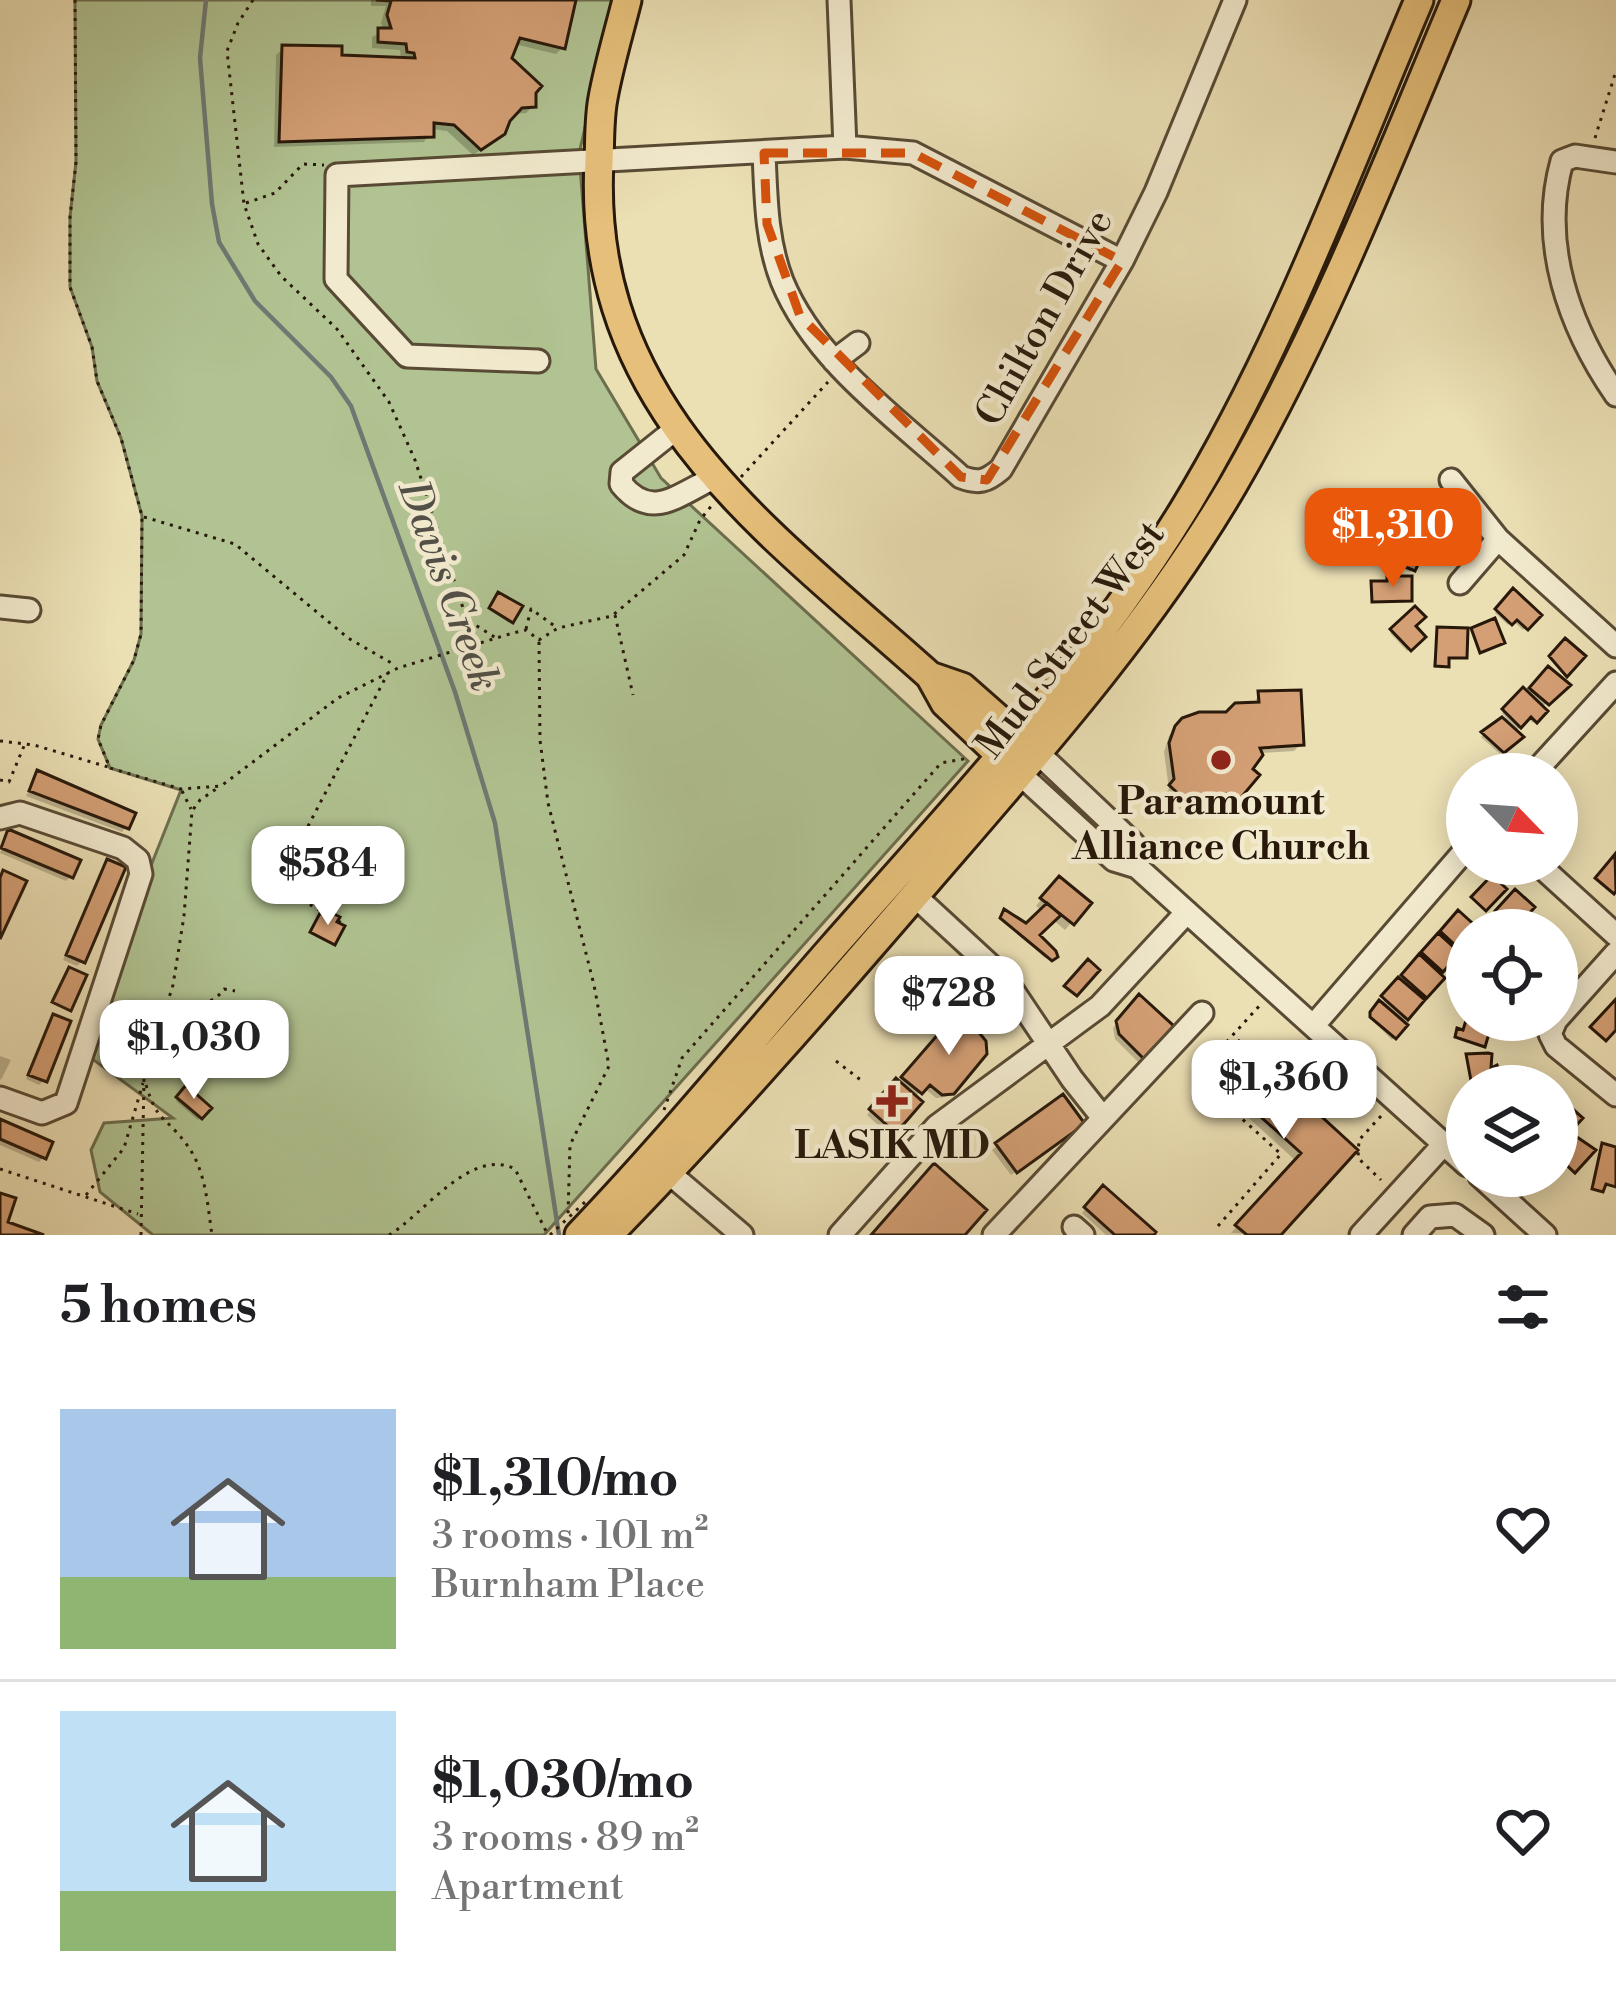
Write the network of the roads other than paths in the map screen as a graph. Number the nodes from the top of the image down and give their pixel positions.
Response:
1 (627, 0) edge
2 (839, 0) edge
3 (1235, 0) edge
4 (1419, 0) edge
5 (1456, 0) edge
6 (845, 147) junction
7 (764, 153) junction
8 (599, 159) junction
9 (1616, 162) edge
10 (1122, 261) junction
11 (858, 343) dead end
12 (538, 361) dead end
13 (837, 364) junction
14 (1616, 395) edge
15 (676, 429) junction
16 (1450, 480) dead end
17 (721, 483) junction
18 (1498, 539) junction
19 (1460, 583) dead end
20 (0, 608) edge
21 (29, 610) dead end
22 (1616, 646) edge
23 (1616, 682) edge
24 (1552, 753) edge
25 (1020, 755) junction
26 (0, 818) edge
27 (1446, 872) edge
28 (1561, 885) edge
29 (915, 896) junction
30 (1187, 912) junction
31 (1616, 934) edge
32 (1616, 953) edge
33 (1578, 996) edge
34 (1202, 1013) dead end
35 (1314, 1025) junction
36 (1554, 1041) edge
37 (1049, 1045) junction
38 (1616, 1095) edge
39 (0, 1098) edge
40 (1103, 1118) junction
41 (1444, 1144) joint
42 (669, 1173) junction
43 (1503, 1197) edge
44 (576, 1230) edge
45 (608, 1235) edge
46 (742, 1235) edge
47 (840, 1235) edge
48 (994, 1235) edge
49 (1361, 1235) edge
50 (1414, 1235) edge
51 (1483, 1235) edge
52 (1545, 1235) edge

1 - 8 main road
2 - 6 street
3 - 10 street, Chilton Drive
4 - 25 main road, Mud Street West
5 - 25 main road, Mud Street West
6 - 7 street
6 - 10 street
7 - 8 street
7 - 13 street, Chilton Drive
8 - 12 street
8 - 15 main road
9 - 14 street
10 - 13 street, Chilton Drive
11 - 13 street
15 - 17 main road
15 - 17 street
16 - 18 street
17 - 25 main road
18 - 19 street
18 - 22 street
20 - 21 street
23 - 24 street
25 - 29 main road, Mud Street West
25 - 30 street
25 - 44 main road, Mud Street West
26 - 39 street
27 - 35 street
28 - 31 street
29 - 37 street
29 - 42 main road, Mud Street West
30 - 35 street
30 - 37 street
32 - 33 street
34 - 40 street
35 - 41 street
36 - 38 street
37 - 40 street
37 - 47 street
40 - 48 street
41 - 49 street
42 - 45 main road, Mud Street West
42 - 46 street
43 - 52 street
50 - 51 street

